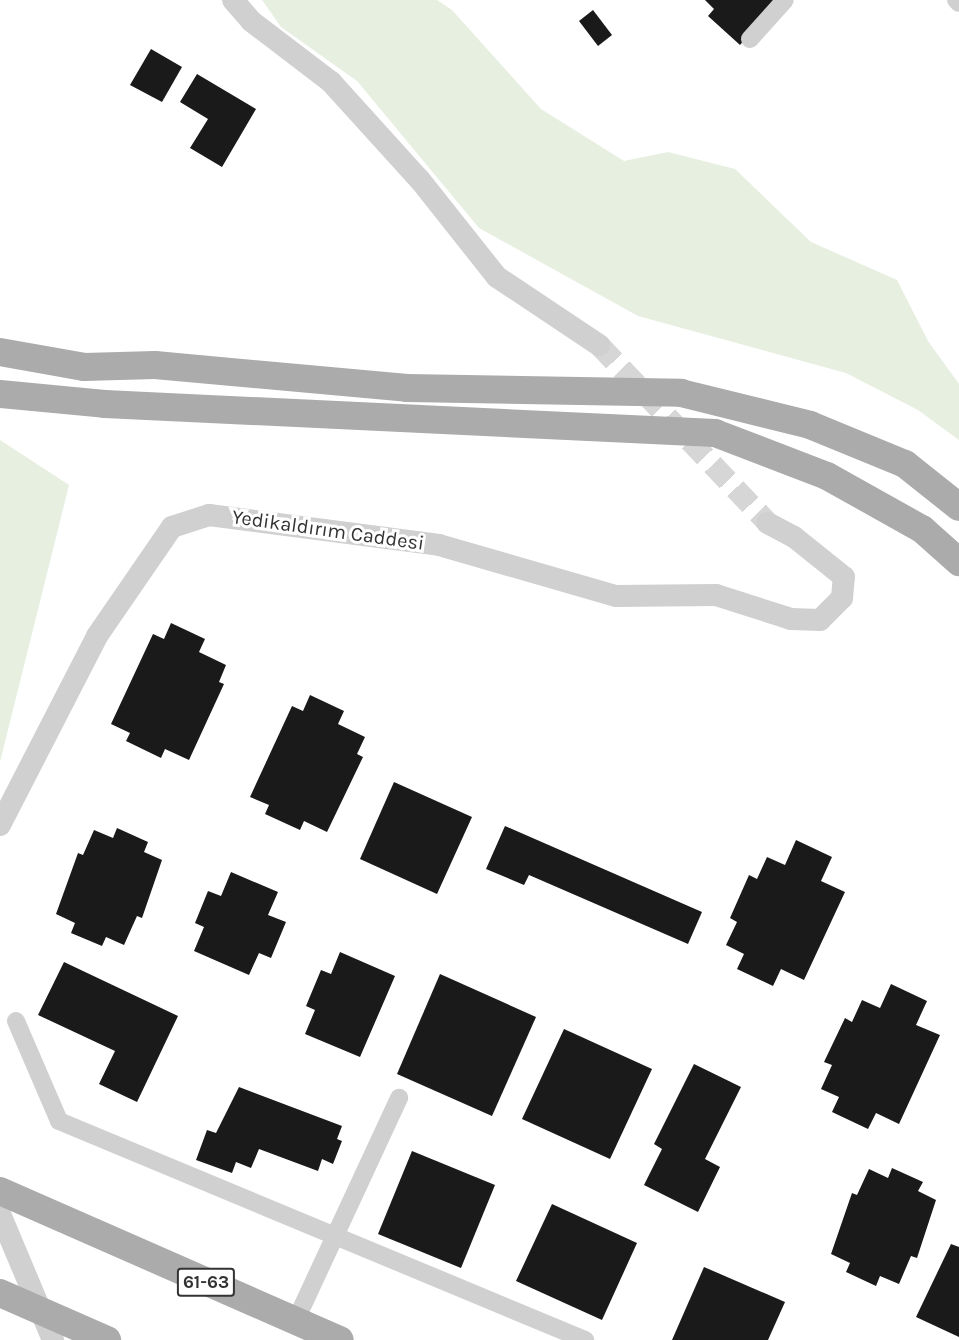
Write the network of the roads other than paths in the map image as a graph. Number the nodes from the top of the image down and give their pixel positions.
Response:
1 (233, 0) edge
2 (785, 0) edge
3 (750, 39) dead end
4 (600, 345) tunnel mouth
5 (0, 352) edge
6 (0, 394) edge
7 (959, 507) edge
8 (768, 523) tunnel mouth
9 (959, 562) edge
10 (0, 825) edge
11 (16, 1021) dead end
12 (399, 1098) dead end
13 (0, 1191) edge
14 (0, 1214) edge
15 (337, 1239) junction
16 (0, 1293) edge
17 (296, 1320) junction
18 (53, 1340) edge
19 (107, 1340) edge
20 (340, 1340) edge
21 (585, 1340) edge

1 - 4 street
2 - 3 street
5 - 7 main road
6 - 9 main road
8 - 10 street, Yedikaldırım Caddesi
11 - 15 street
12 - 15 street
13 - 17 main road, 61-63
14 - 18 street
15 - 17 street
15 - 21 street
16 - 19 main road, bridge
17 - 20 main road, 61-63

